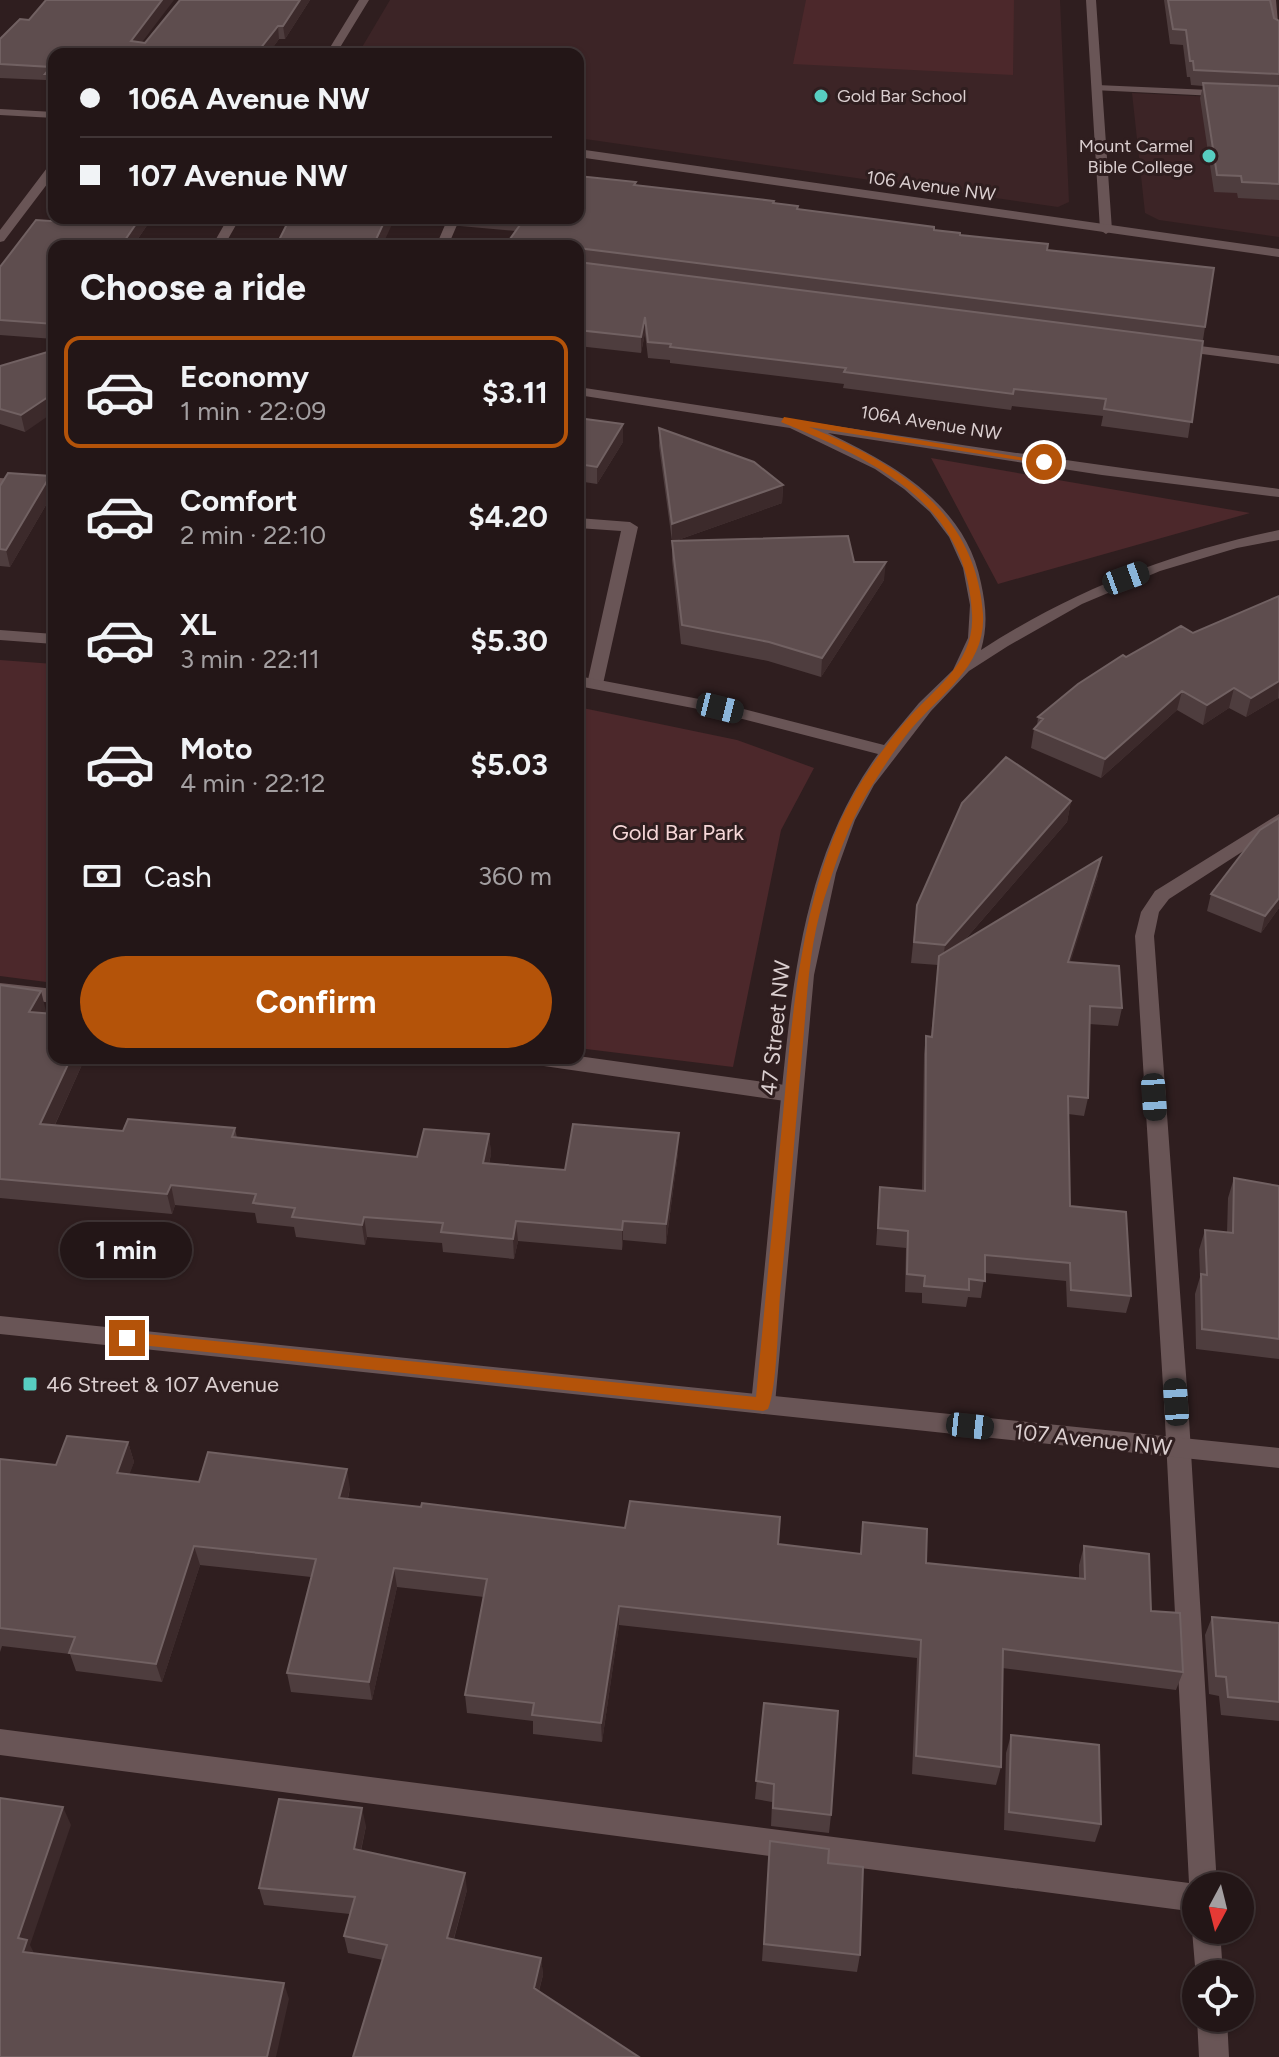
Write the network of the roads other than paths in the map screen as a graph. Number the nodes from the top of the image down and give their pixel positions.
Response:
1 (364, 0) edge
2 (1091, 0) edge
3 (1271, 0) edge
4 (1279, 32) edge
5 (335, 48) edge
6 (1097, 88) junction
7 (1279, 96) edge
8 (0, 112) edge
9 (48, 115) edge
10 (584, 154) edge
11 (48, 175) edge
12 (1106, 230) junction
13 (0, 238) edge
14 (1279, 253) edge
15 (1154, 344) edge
16 (1279, 360) edge
17 (584, 392) edge
18 (784, 420) junction
19 (0, 482) edge
20 (48, 486) edge
21 (1279, 493) edge
22 (584, 523) edge
23 (1279, 535) edge
24 (0, 635) edge
25 (48, 639) edge
26 (964, 668) junction
27 (586, 683) edge
28 (888, 751) junction
29 (1279, 820) edge
30 (0, 990) edge
31 (48, 995) edge
32 (580, 1064) edge
33 (792, 1094) junction
34 (0, 1325) edge
35 (763, 1404) junction
36 (1178, 1447) junction
37 (1279, 1458) edge
38 (0, 1742) edge
39 (1202, 1872) edge
40 (1182, 1896) edge
41 (1213, 2032) edge
42 (1214, 2057) edge

1 - 5 street
2 - 6 street
3 - 4 street
6 - 7 street
6 - 12 street
8 - 9 street
10 - 12 street, 106 Avenue NW
11 - 13 street
12 - 14 street, 106 Avenue NW
15 - 16 street
17 - 18 street, 106A Avenue NW
18 - 21 street, 106A Avenue NW
18 - 26 street, 47 Street NW
19 - 20 street
22 - 27 street
23 - 26 street
24 - 25 street
26 - 28 street, 47 Street NW
27 - 28 street
28 - 33 street, 47 Street NW
29 - 36 street
30 - 31 street
32 - 33 street
33 - 35 street, 47 Street NW
34 - 35 street, 107 Avenue NW
35 - 36 street, 107 Avenue NW
36 - 37 street, 107 Avenue NW
36 - 39 street
38 - 40 street
41 - 42 street

